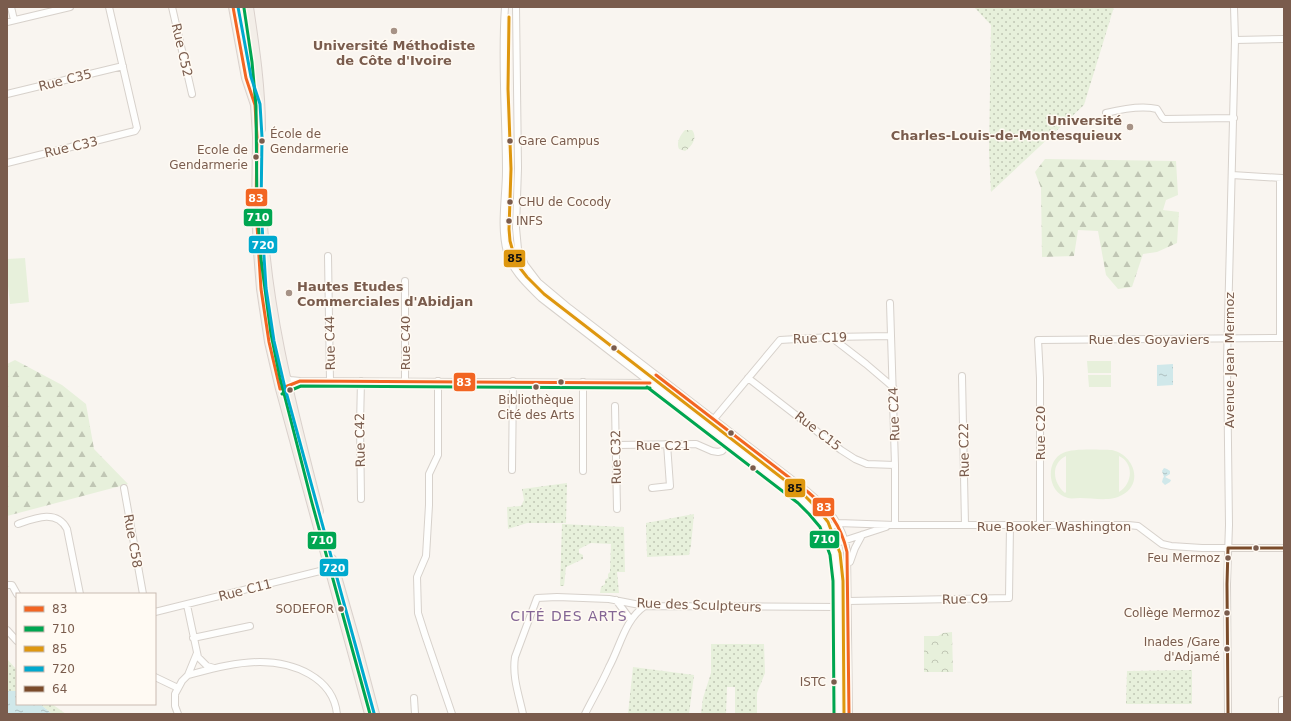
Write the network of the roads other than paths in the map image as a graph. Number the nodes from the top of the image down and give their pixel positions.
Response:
1 (11, 7) edge
2 (70, 7) edge
3 (109, 7) edge
4 (172, 7) edge
5 (233, 7) edge
6 (249, 7) edge
7 (505, 7) edge
8 (516, 7) edge
9 (1234, 7) edge
10 (14, 20) junction
11 (7, 22) edge
12 (1284, 39) edge
13 (1235, 40) junction
14 (123, 66) junction
15 (7, 94) edge
16 (192, 94) dead end
17 (1106, 113) dead end
18 (1234, 118) junction
19 (7, 163) edge
20 (518, 168) junction
21 (506, 169) junction
22 (1232, 175) junction
23 (1282, 178) edge
24 (328, 256) dead end
25 (405, 281) dead end
26 (890, 303) dead end
27 (891, 336) junction
28 (831, 337) junction
29 (1228, 338) junction
30 (1282, 338) edge
31 (1038, 340) joint
32 (656, 375) junction
33 (962, 376) dead end
34 (281, 378) junction
35 (748, 378) junction
36 (330, 381) junction
37 (361, 381) junction
38 (405, 381) junction
39 (438, 381) junction
40 (513, 381) junction
41 (300, 382) junction
42 (583, 382) junction
43 (650, 383) junction
44 (284, 388) junction
45 (893, 388) junction
46 (615, 406) dead end
47 (714, 420) junction
48 (729, 443) junction
49 (667, 444) junction
50 (616, 445) junction
51 (895, 465) junction
52 (512, 470) dead end
53 (583, 471) dead end
54 (124, 488) dead end
55 (652, 488) dead end
56 (361, 499) dead end
57 (617, 509) dead end
58 (838, 523) junction
59 (18, 524) dead end
60 (892, 525) junction
61 (965, 525) junction
62 (1010, 525) junction
63 (1040, 526) junction
64 (862, 535) junction
65 (829, 536) junction
66 (845, 540) junction
67 (1228, 548) junction
68 (1284, 548) edge
69 (331, 568) junction
70 (848, 568) junction
71 (7, 585) edge
72 (16, 593) edge
73 (80, 593) edge
74 (143, 593) edge
75 (616, 600) junction
76 (848, 601) junction
77 (187, 604) junction
78 (645, 606) junction
79 (839, 607) junction
80 (156, 612) edge
81 (631, 620) junction
82 (250, 626) dead end
83 (7, 630) edge
84 (194, 638) junction
85 (16, 640) edge
86 (197, 653) junction
87 (214, 668) junction
88 (188, 675) junction
89 (156, 677) edge
90 (178, 688) junction
91 (414, 698) dead end
92 (1282, 700) dead end
93 (178, 714) edge
94 (337, 714) edge
95 (368, 714) edge
96 (375, 714) edge
97 (415, 714) edge
98 (452, 714) edge
99 (523, 714) edge
100 (585, 714) edge
101 (838, 714) edge
102 (849, 714) edge
103 (1228, 714) edge
104 (1282, 714) edge

1 - 10 street
2 - 10 street
3 - 14 street
4 - 16 street, Rue C52
5 - 34 main road
6 - 34 main road
7 - 21 street
8 - 20 street
9 - 13 street, Avenue Jean Mermoz
10 - 11 street
12 - 13 street
13 - 18 street, Avenue Jean Mermoz
14 - 15 street, Rue C35
14 - 19 street, Rue C33
17 - 18 street
18 - 22 street, Avenue Jean Mermoz
20 - 21 street
20 - 32 street
21 - 43 street
22 - 23 street
22 - 29 street, Avenue Jean Mermoz
23 - 30 street
24 - 36 street, Rue C44
25 - 38 street, Rue C40
26 - 27 street, Rue C24
27 - 28 street, Rue C19
27 - 45 street, Rue C24
28 - 35 street, Rue C19
28 - 45 street
29 - 30 street, Rue des Goyaviers
29 - 31 street, Rue des Goyaviers
29 - 67 street, Avenue Jean Mermoz
31 - 63 street, Rue C20
32 - 43 street
32 - 47 street
33 - 61 street, Rue C22
34 - 41 street
34 - 44 main road
35 - 47 street, Rue C19
35 - 51 street, Rue C15
36 - 37 street
36 - 41 street
37 - 38 street
37 - 56 street, Rue C42
38 - 39 street
39 - 40 street
39 - 98 street
40 - 42 street
40 - 52 street
41 - 44 street
42 - 43 street
42 - 53 street
43 - 48 street
44 - 69 main road
45 - 51 street, Rue C24
46 - 50 street, Rue C32
47 - 58 street
48 - 49 street, Rue C21
48 - 65 street
49 - 50 street, Rue C21
49 - 55 street
50 - 57 street, Rue C32
51 - 60 street, Rue C24
54 - 74 street, Rue C58
58 - 60 street, Rue Booker Washington
58 - 65 street
58 - 66 street
59 - 73 street
60 - 61 street, Rue Booker Washington
60 - 64 street, Rue Booker Washington
61 - 62 street, Rue Booker Washington
62 - 63 street, Rue Booker Washington
62 - 76 street, Rue C9
63 - 67 street, Rue Booker Washington
64 - 66 street, Rue Booker Washington
64 - 70 street
65 - 66 street, Rue Booker Washington
65 - 79 street
66 - 70 street
67 - 68 street, Rue Booker Washington
67 - 103 street, Avenue Jean Mermoz
69 - 77 street, Rue C11
69 - 95 main road
69 - 96 main road
70 - 76 street
71 - 72 street
75 - 78 street, Rue des Sculpteurs
75 - 81 street
75 - 99 street, Rue des Sculpteurs
76 - 102 street
77 - 80 street, Rue C11
77 - 84 street
78 - 79 street, Rue des Sculpteurs
78 - 81 street
79 - 101 street
81 - 100 street
82 - 84 street
83 - 85 street
84 - 86 street
86 - 87 street
86 - 88 street
87 - 88 street
87 - 94 street
88 - 90 street
89 - 90 street
90 - 93 street
91 - 97 street
92 - 104 street

